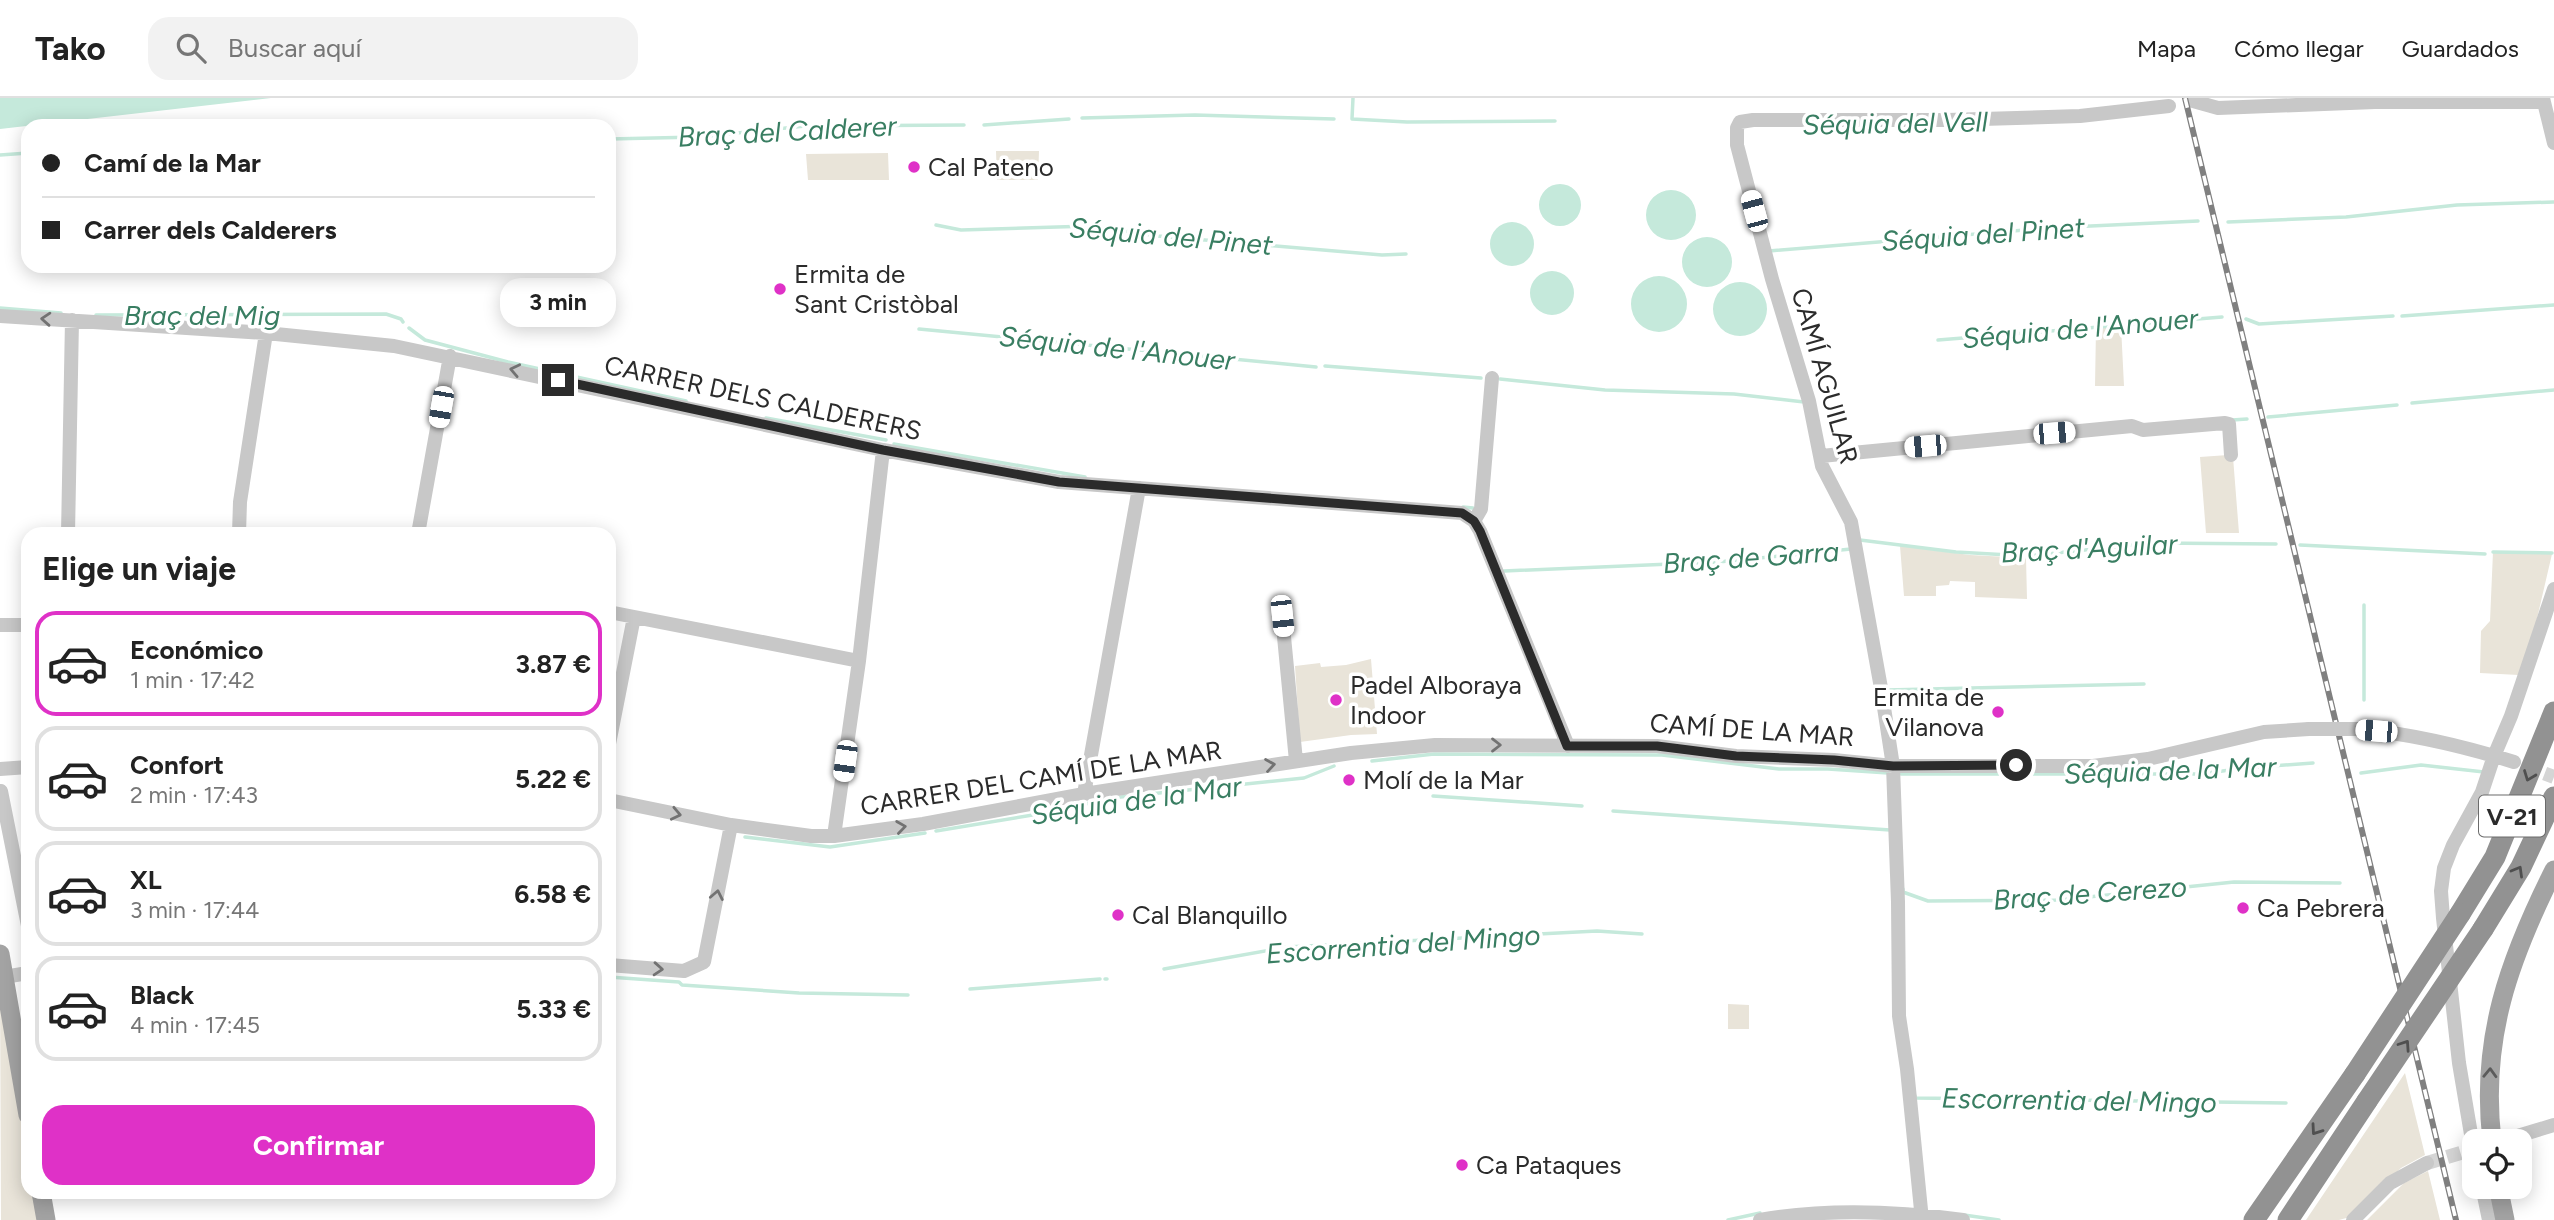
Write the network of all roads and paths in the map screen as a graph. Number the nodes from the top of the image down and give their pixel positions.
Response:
1 (2543, 100) edge
2 (2193, 102) dead end
3 (2169, 106) dead end
4 (2554, 143) edge
5 (0, 316) edge
6 (72, 320) junction
7 (266, 333) junction
8 (450, 356) junction
9 (1492, 378) dead end
10 (883, 450) junction
11 (2231, 455) dead end
12 (1821, 456) junction
13 (1139, 488) junction
14 (1474, 521) junction
15 (68, 527) edge
16 (239, 527) edge
17 (419, 527) edge
18 (2554, 589) edge
19 (616, 613) edge
20 (1282, 616) dead end
21 (634, 617) junction
22 (0, 625) edge
23 (21, 625) edge
24 (859, 662) junction
25 (616, 708) edge
26 (2554, 712) edge
27 (1567, 746) junction
28 (2494, 756) junction
29 (1296, 761) junction
30 (2514, 762) tunnel mouth
31 (1893, 766) junction
32 (21, 767) edge
33 (0, 769) edge
34 (1, 791) edge
35 (1084, 794) junction
36 (2554, 797) edge
37 (616, 801) edge
38 (731, 825) junction
39 (834, 836) junction
40 (2554, 870) edge
41 (21, 891) edge
42 (0, 954) edge
43 (616, 966) edge
44 (21, 974) edge
45 (4, 977) junction
46 (21, 1075) edge
47 (2554, 1125) edge
48 (2470, 1129) edge
49 (2490, 1129) edge
50 (2532, 1132) edge
51 (2427, 1163) tunnel mouth
52 (42, 1199) edge
53 (2485, 1199) edge
54 (2501, 1199) edge
55 (1922, 1217) edge
56 (46, 1220) edge
57 (1760, 1220) edge
58 (1963, 1220) edge
59 (2254, 1220) edge
60 (2288, 1220) edge
61 (2353, 1220) edge
62 (2489, 1220) edge
63 (2505, 1220) edge

1 - 2 street
1 - 4 street
3 - 12 street, CAMÍ AGUILAR
6 -> 5 street, CARRER DELS CALDERERS
6 - 7 street, CARRER DELS CALDERERS
6 - 15 street
7 - 8 street, CARRER DELS CALDERERS
7 - 16 street
10 -> 8 street, CARRER DELS CALDERERS
8 - 17 street
9 - 14 street
10 - 13 street, CARRER DELS CALDERERS
10 - 24 street
11 - 12 street
12 - 31 street, CAMÍ AGUILAR
13 - 14 street, CARRER DELS CALDERERS
13 - 35 street
14 - 27 street
18 - 28 street
19 - 21 street
20 - 29 street
21 - 24 street
21 - 25 street
22 - 23 street
24 - 39 street
26 -> 59 highway, V-21, bridge
29 -> 27 street, CARRER DEL CAMÍ DE LA MAR
27 - 31 street, CAMÍ DE LA MAR
28 - 30 street, CAMÍ DE LA MAR
28 - 31 street, CAMÍ DE LA MAR, bridge
28 - 48 street
35 -> 29 street, CARRER DEL CAMÍ DE LA MAR
31 - 55 street, CAMÍ AGUILAR
32 - 33 street
34 - 41 street
39 -> 35 street, CARRER DEL CAMÍ DE LA MAR
60 -> 36 highway, V-21, bridge
37 -> 38 street, CARRER DEL CAMÍ DE LA MAR
38 - 39 street, CARRER DEL CAMÍ DE LA MAR
43 -> 38 street
49 -> 40 main road
42 - 45 main road
44 - 45 street
45 - 46 main road
47 - 50 street
51 - 61 street
52 - 56 main road
53 - 62 street
54 - 63 main road
55 - 57 street
55 - 58 street

